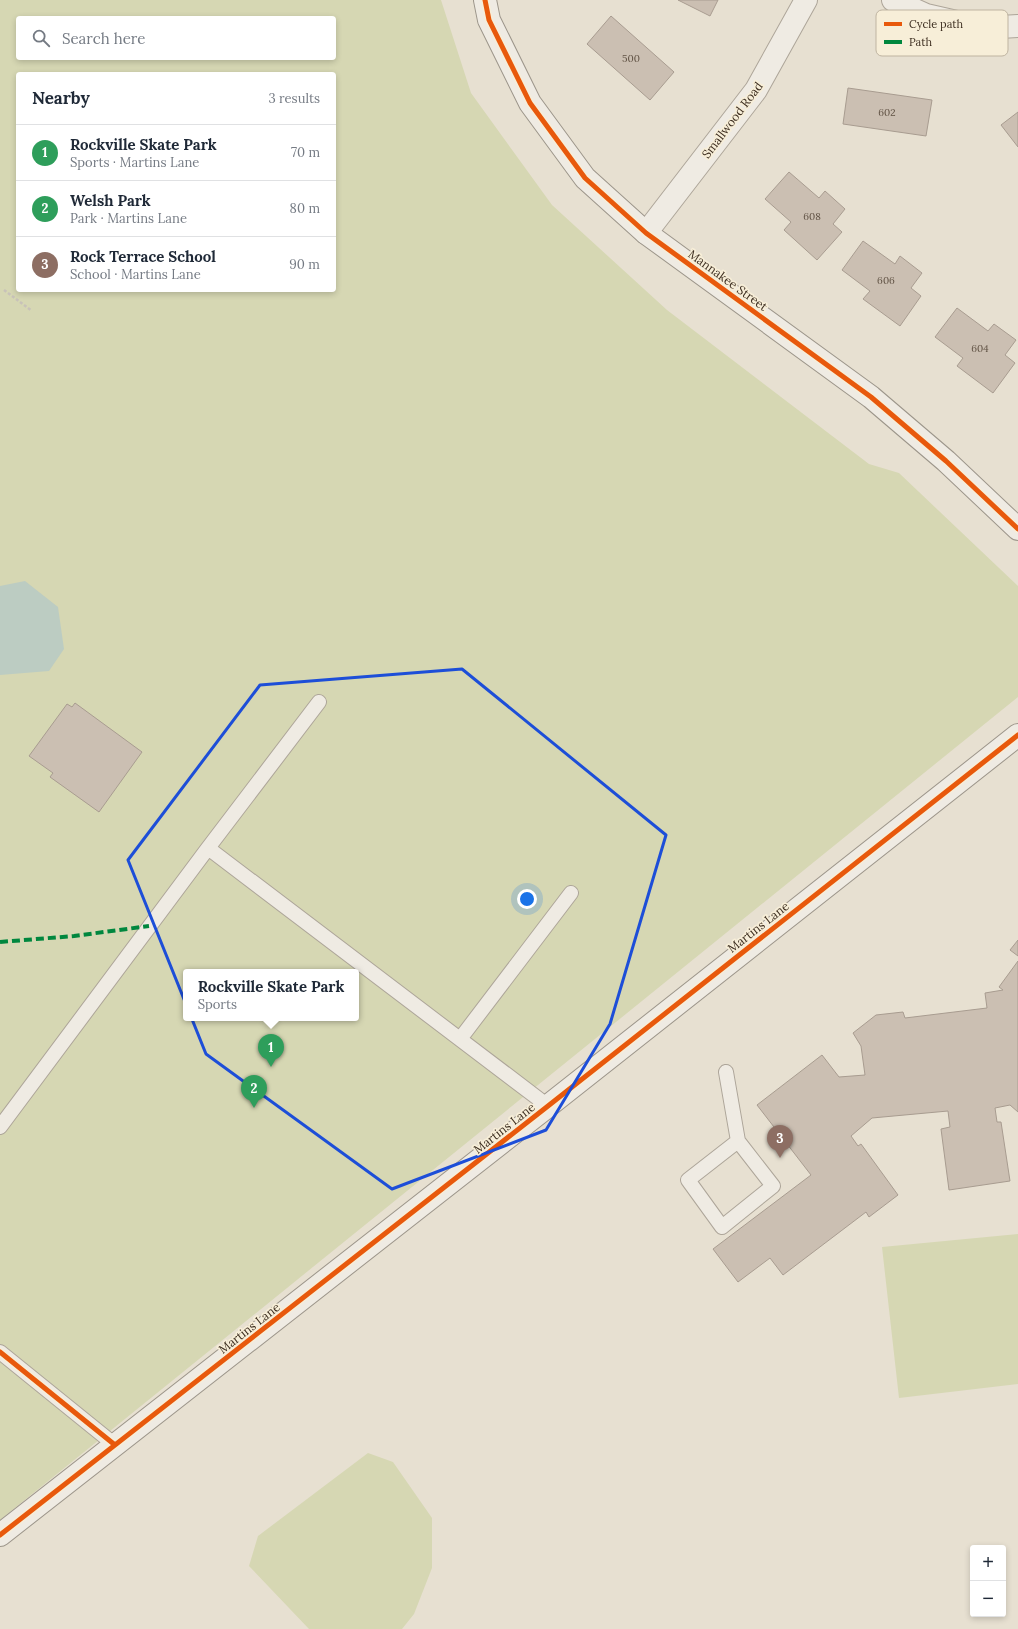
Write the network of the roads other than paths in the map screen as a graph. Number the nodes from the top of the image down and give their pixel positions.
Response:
1 (485, 0) edge
2 (806, 0) edge
3 (893, 0) edge
4 (915, 10) edge
5 (1018, 26) edge
6 (1008, 27) edge
7 (646, 233) junction
8 (1018, 528) edge
9 (319, 702) dead end
10 (1018, 734) edge
11 (208, 848) junction
12 (571, 893) dead end
13 (460, 1039) junction
14 (726, 1072) dead end
15 (548, 1106) junction
16 (0, 1127) edge
17 (738, 1141) junction
18 (0, 1352) edge
19 (115, 1445) junction
20 (0, 1535) edge

1 - 7 street, Mannakee Street
2 - 7 street, Smallwood Road
3 - 4 street
5 - 6 street
7 - 8 street, Mannakee Street
9 - 11 lane
10 - 15 street, Martins Lane
11 - 13 lane
11 - 16 lane
12 - 13 lane
13 - 15 lane
14 - 17 lane
15 - 19 street, Martins Lane
17 - 17 lane
18 - 19 lane
19 - 20 street, Martins Lane

